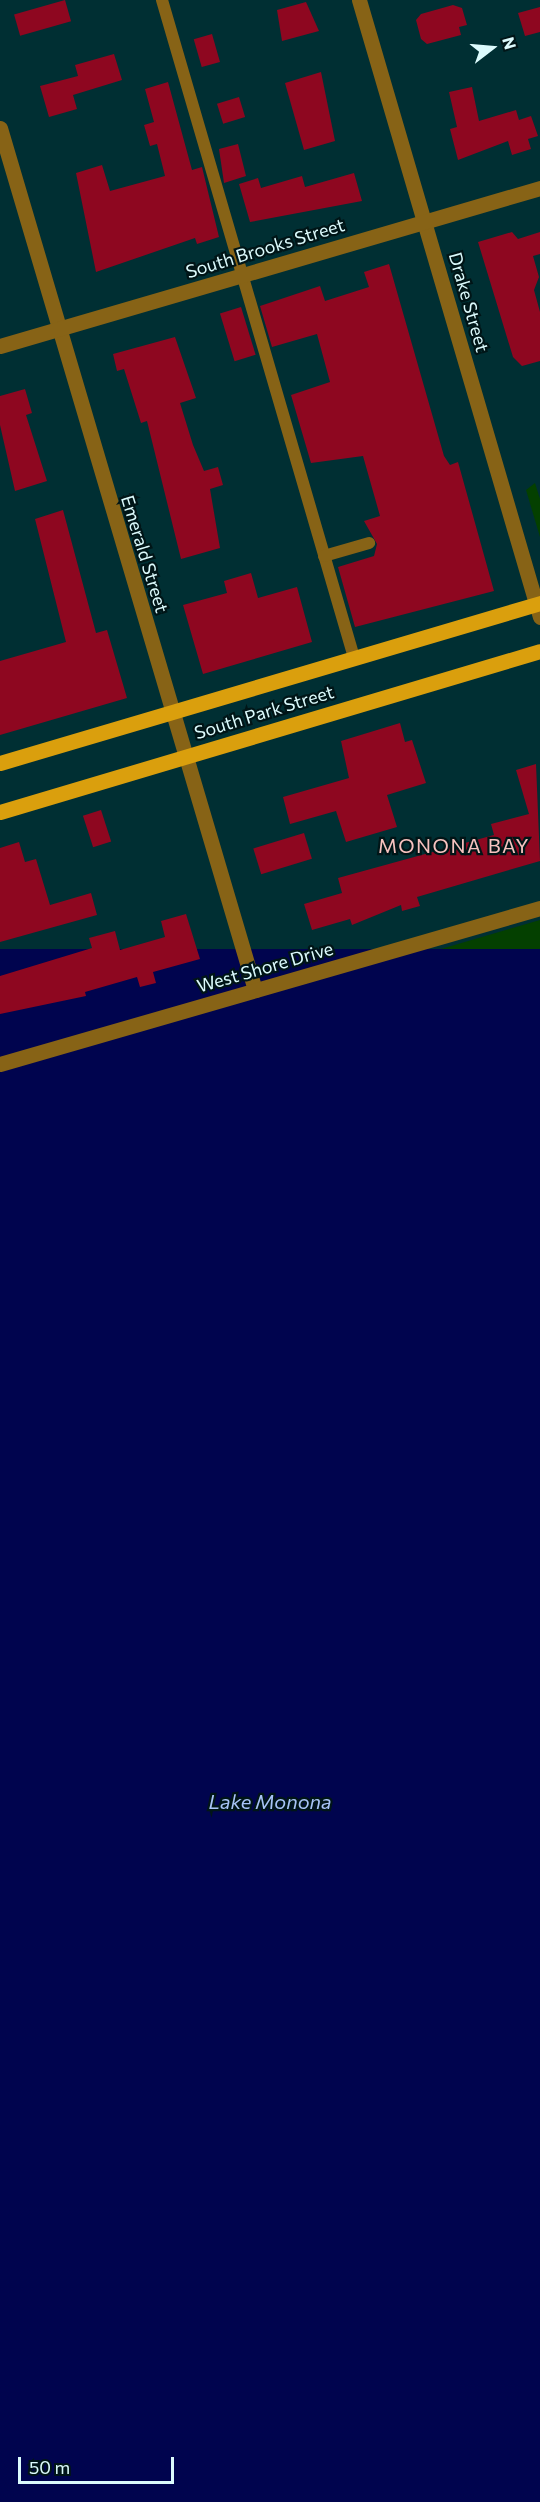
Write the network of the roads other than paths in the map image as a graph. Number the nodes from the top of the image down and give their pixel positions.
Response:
1 (162, 0) edge
2 (359, 0) edge
3 (0, 128) edge
4 (540, 188) edge
5 (425, 221) junction
6 (241, 276) junction
7 (60, 329) junction
8 (0, 346) edge
9 (369, 543) dead end
10 (324, 556) junction
11 (539, 608) edge
12 (540, 651) edge
13 (353, 654) junction
14 (171, 711) junction
15 (185, 756) junction
16 (0, 763) edge
17 (0, 812) edge
18 (540, 908) edge
19 (255, 990) junction
20 (0, 1064) edge

1 - 6 lane
2 - 5 street, Drake Street
3 - 7 street, Emerald Street
4 - 5 street, South Brooks Street
5 - 6 street, South Brooks Street
5 - 11 street, Drake Street
6 - 7 street, South Brooks Street
6 - 10 lane
7 - 8 street, South Brooks Street
7 - 14 street, Emerald Street
9 - 10 lane
10 - 13 lane
11 - 13 main road, South Park Street
12 - 15 main road, South Park Street
13 - 14 main road, South Park Street
14 - 15 street, Emerald Street
14 - 16 main road, South Park Street
15 - 17 main road, South Park Street
15 - 19 street, Emerald Street
18 - 19 street, West Shore Drive
19 - 20 street, West Shore Drive

